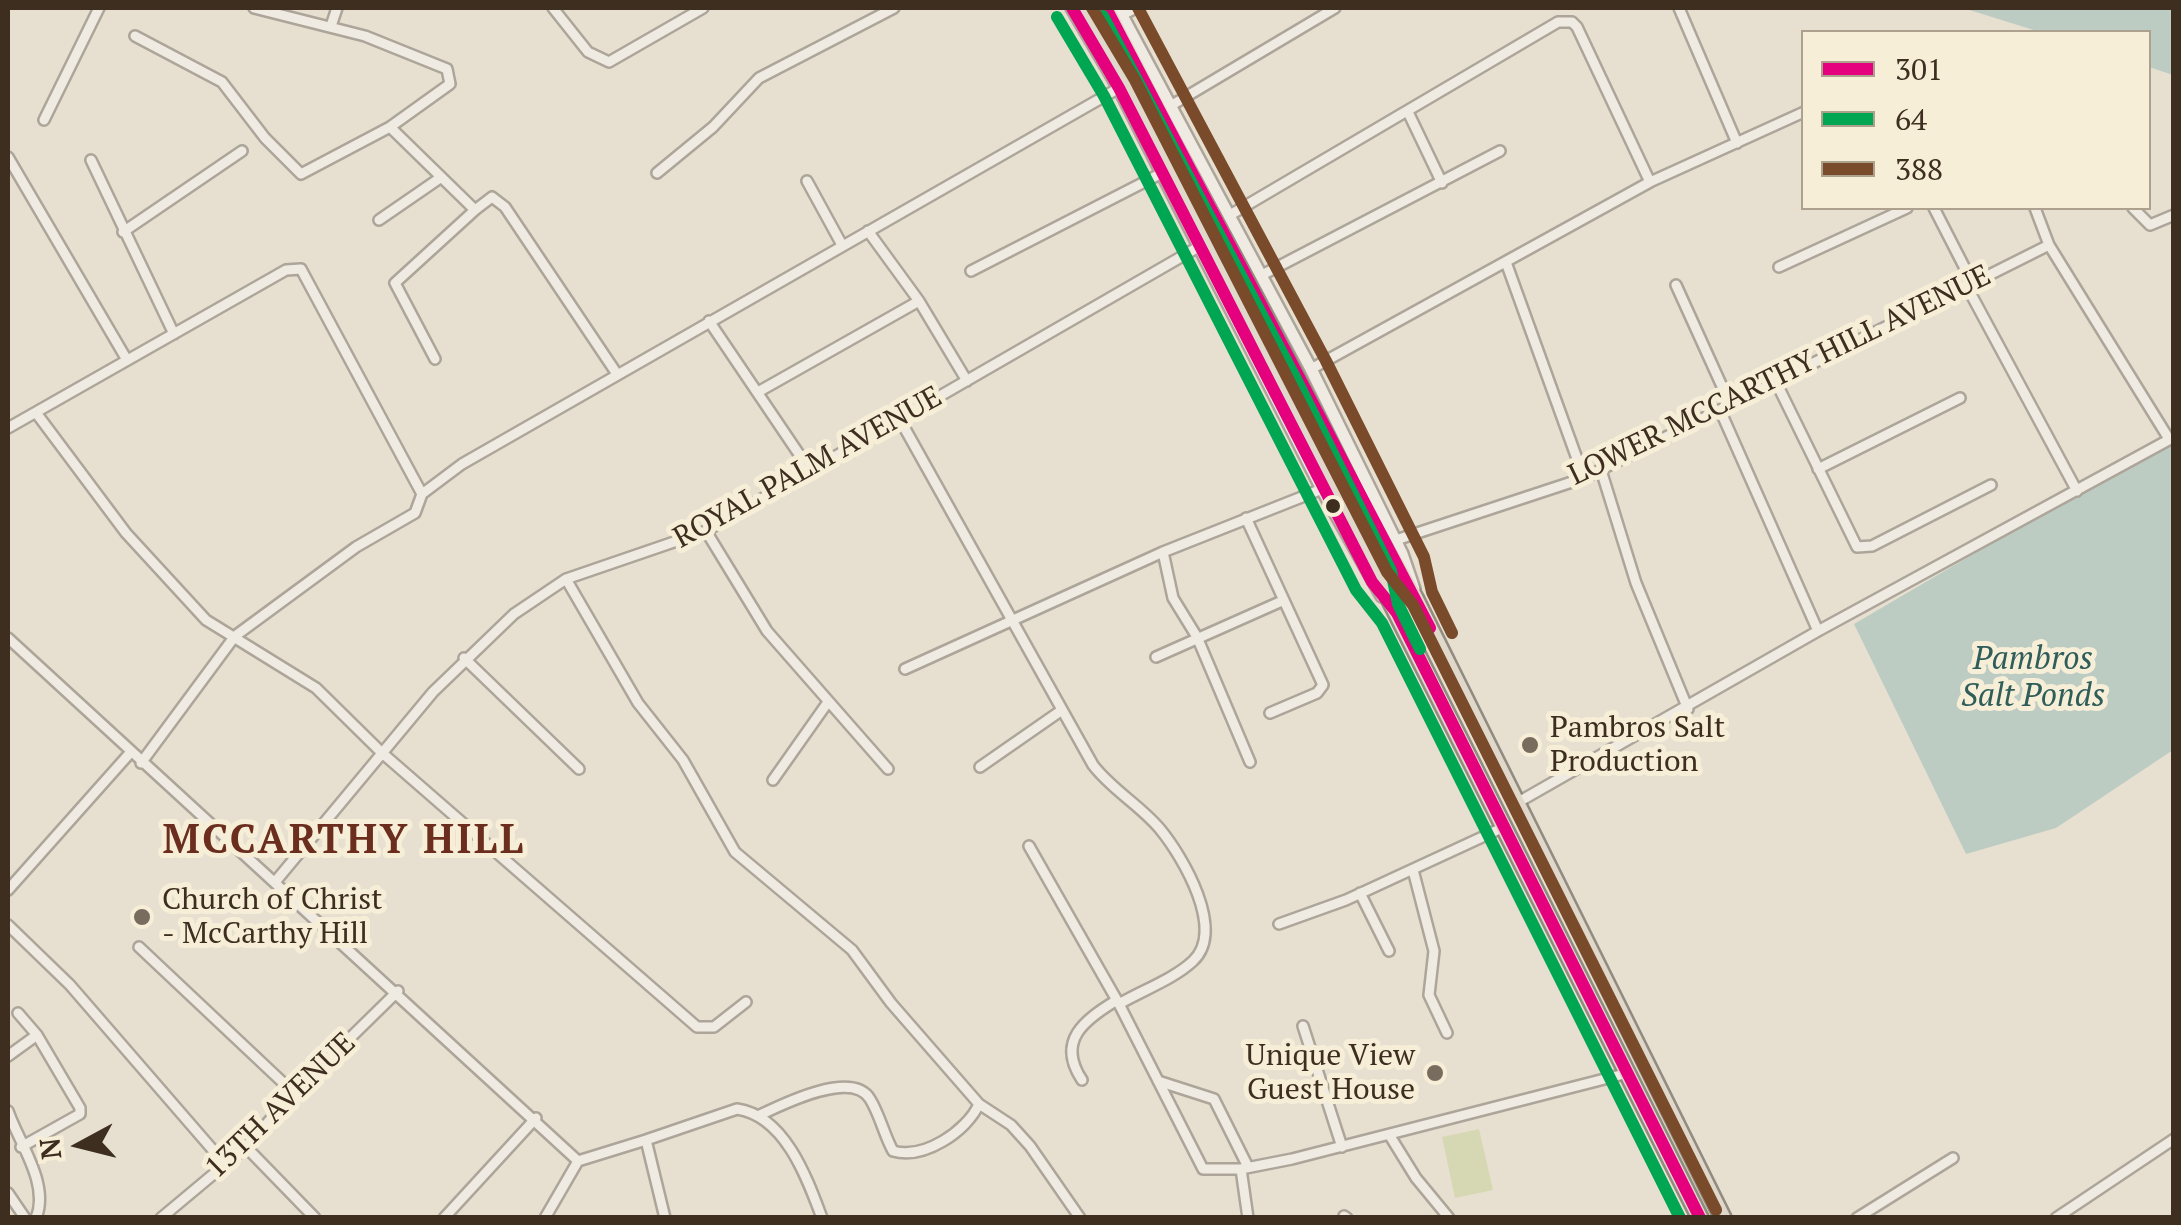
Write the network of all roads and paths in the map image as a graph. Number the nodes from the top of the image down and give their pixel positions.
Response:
1 (99, 8) edge
2 (254, 8) edge
3 (336, 8) edge
4 (553, 8) edge
5 (703, 8) edge
6 (894, 8) edge
7 (1072, 8) edge
8 (1086, 8) edge
9 (1106, 8) edge
10 (1136, 8) edge
11 (1335, 8) edge
12 (1679, 8) edge
13 (1120, 11) edge
14 (331, 26) junction
15 (135, 36) dead end
16 (1119, 88) junction
17 (1172, 105) junction
18 (1408, 112) junction
19 (1801, 113) edge
20 (44, 120) dead end
21 (390, 127) junction
22 (1737, 143) junction
23 (1500, 151) dead end
24 (242, 152) dead end
25 (8, 157) edge
26 (92, 160) dead end
27 (657, 173) dead end
28 (1162, 173) junction
29 (440, 178) junction
30 (807, 180) dead end
31 (1650, 182) junction
32 (1442, 183) junction
33 (476, 210) junction
34 (1904, 210) edge
35 (1935, 210) edge
36 (2037, 210) edge
37 (2136, 210) edge
38 (1230, 215) junction
39 (2174, 215) edge
40 (379, 220) dead end
41 (868, 231) junction
42 (124, 232) junction
43 (842, 245) junction
44 (2049, 245) junction
45 (1200, 246) junction
46 (1507, 265) junction
47 (1779, 268) dead end
48 (971, 271) dead end
49 (1262, 276) junction
50 (1969, 283) junction
51 (1676, 285) dead end
52 (919, 301) junction
53 (709, 321) junction
54 (174, 334) junction
55 (434, 359) dead end
56 (127, 360) junction
57 (1310, 369) junction
58 (617, 374) junction
59 (1775, 380) junction
60 (968, 381) junction
61 (758, 392) junction
62 (1960, 398) dead end
63 (1730, 404) junction
64 (1720, 410) junction
65 (37, 414) junction
66 (899, 418) junction
67 (8, 428) edge
68 (2171, 438) edge
69 (808, 469) junction
70 (1818, 469) junction
71 (1600, 470) junction
72 (1584, 478) junction
73 (1991, 486) dead end
74 (1322, 488) junction
75 (2077, 491) junction
76 (422, 494) junction
77 (1246, 518) junction
78 (706, 532) junction
79 (1396, 540) junction
80 (1163, 552) junction
81 (566, 580) junction
82 (1415, 598) junction
83 (1282, 600) junction
84 (1397, 613) junction
85 (1010, 621) junction
86 (1818, 631) junction
87 (235, 636) junction
88 (1197, 637) junction
89 (8, 638) edge
90 (1156, 657) dead end
91 (464, 658) junction
92 (905, 668) dead end
93 (828, 702) junction
94 (1688, 709) junction
95 (1062, 710) junction
96 (1270, 713) dead end
97 (382, 752) junction
98 (130, 754) junction
99 (141, 762) junction
100 (1250, 762) dead end
101 (980, 767) dead end
102 (580, 769) dead end
103 (888, 769) dead end
104 (773, 780) dead end
105 (1515, 804) junction
106 (1504, 827) junction
107 (1028, 846) dead end
108 (1412, 870) junction
109 (275, 882) junction
110 (8, 890) edge
111 (1360, 893) junction
112 (1570, 914) junction
113 (1279, 924) dead end
114 (8, 925) edge
115 (1552, 928) junction
116 (138, 948) dead end
117 (1389, 951) dead end
118 (398, 992) junction
119 (746, 1002) dead end
120 (1118, 1002) junction
121 (18, 1013) dead end
122 (1303, 1026) dead end
123 (1447, 1033) dead end
124 (38, 1035) junction
125 (8, 1056) edge
126 (1628, 1073) junction
127 (1082, 1080) dead end
128 (1158, 1081) junction
129 (294, 1092) junction
130 (979, 1104) junction
131 (8, 1112) edge
132 (758, 1116) junction
133 (536, 1118) junction
134 (1390, 1136) junction
135 (2174, 1139) edge
136 (646, 1140) junction
137 (1342, 1146) junction
138 (21, 1147) junction
139 (246, 1147) junction
140 (1953, 1158) dead end
141 (578, 1161) junction
142 (225, 1164) junction
143 (1245, 1168) junction
144 (8, 1193) edge
145 (25, 1218) edge
146 (36, 1218) edge
147 (162, 1218) edge
148 (315, 1218) edge
149 (444, 1218) edge
150 (546, 1218) edge
151 (665, 1218) edge
152 (822, 1218) edge
153 (1080, 1218) edge
154 (1248, 1218) edge
155 (1449, 1218) edge
156 (1700, 1218) edge
157 (1723, 1218) edge
158 (1857, 1218) edge
159 (2056, 1218) edge

1 - 20 street
2 - 14 street
3 - 14 street
4 - 5 street
6 - 27 street
7 - 16 street
8 - 84 highway
9 - 82 highway
10 - 13 street
11 - 17 street
12 - 22 street
13 - 17 street
14 - 21 street
15 - 21 street
16 - 28 street
16 - 41 street
17 - 38 street
18 - 31 street
18 - 32 street
18 - 38 street
19 - 22 street
21 - 29 street
22 - 31 street
23 - 32 street
24 - 42 street
25 - 56 street
26 - 42 street
28 - 45 street
28 - 48 street
29 - 33 street
29 - 40 street
30 - 43 street
31 - 46 street
32 - 49 street
33 - 55 street
33 - 58 street
34 - 47 street
35 - 50 street
36 - 44 street
37 - 39 street
38 - 49 street
41 - 43 street
41 - 52 street
42 - 54 street
43 - 53 street
44 - 50 street, LOWER MCCARTHY HILL AVENUE
44 - 68 street
45 - 60 street, ROYAL PALM AVENUE
45 - 74 street
46 - 57 street
46 - 72 street
49 - 57 street
50 - 59 street, LOWER MCCARTHY HILL AVENUE
50 - 75 street
51 - 63 street
52 - 60 street
52 - 61 street
53 - 58 street
53 - 61 street
54 - 56 street
54 - 76 street
56 - 65 street
57 - 79 street
58 - 76 street
59 - 63 street, LOWER MCCARTHY HILL AVENUE
59 - 70 street
60 - 66 street, ROYAL PALM AVENUE
61 - 69 street
62 - 70 street
63 - 64 street, LOWER MCCARTHY HILL AVENUE
64 - 71 street, LOWER MCCARTHY HILL AVENUE
64 - 86 street
65 - 67 street
65 - 87 street
66 - 69 street, ROYAL PALM AVENUE
66 - 85 street
68 - 75 street
69 - 78 street, ROYAL PALM AVENUE
70 - 73 street
71 - 72 street, LOWER MCCARTHY HILL AVENUE
71 - 94 street
72 - 79 street, LOWER MCCARTHY HILL AVENUE
74 - 77 street
74 - 84 street
75 - 86 street
76 - 87 street
77 - 80 street
77 - 83 street
78 - 81 street, ROYAL PALM AVENUE
78 - 93 street
79 - 82 street
80 - 85 street
80 - 88 street
81 - 91 street, ROYAL PALM AVENUE
81 - 130 street
82 - 105 highway
83 - 88 street
83 - 96 street
84 - 106 highway
85 - 92 street
85 - 95 street
86 - 94 street
87 - 97 street
87 - 99 street
88 - 90 street
88 - 100 street
89 - 98 street
91 - 97 street, ROYAL PALM AVENUE
91 - 102 street
93 - 103 street
93 - 104 street
94 - 105 street
95 - 101 street
95 - 120 street
97 - 109 street, ROYAL PALM AVENUE
97 - 119 street
98 - 99 street
98 - 110 street
99 - 109 street
105 - 112 highway
106 - 108 street
106 - 115 highway
107 - 120 street
108 - 111 street
108 - 123 street
109 - 118 street
111 - 113 street
111 - 117 street
112 - 115 highway
112 - 157 highway
114 - 142 street
115 - 126 highway
116 - 129 street
118 - 129 street, 13TH AVENUE
118 - 133 street
120 - 127 street
120 - 128 street
121 - 124 street
122 - 137 street
124 - 125 street
124 - 138 street
126 - 134 street
126 - 156 highway
128 - 143 street
128 - 143 street
129 - 139 street, 13TH AVENUE
130 - 132 street
130 - 153 street
131 - 138 street
132 - 136 street
132 - 152 street
133 - 141 street
133 - 149 street
134 - 137 street
134 - 155 street
135 - 159 street
136 - 141 street
136 - 151 street
137 - 143 street
138 - 146 street
139 - 142 street, 13TH AVENUE
139 - 148 street
140 - 158 street
141 - 150 street
142 - 147 street, 13TH AVENUE
143 - 154 street
144 - 145 street

